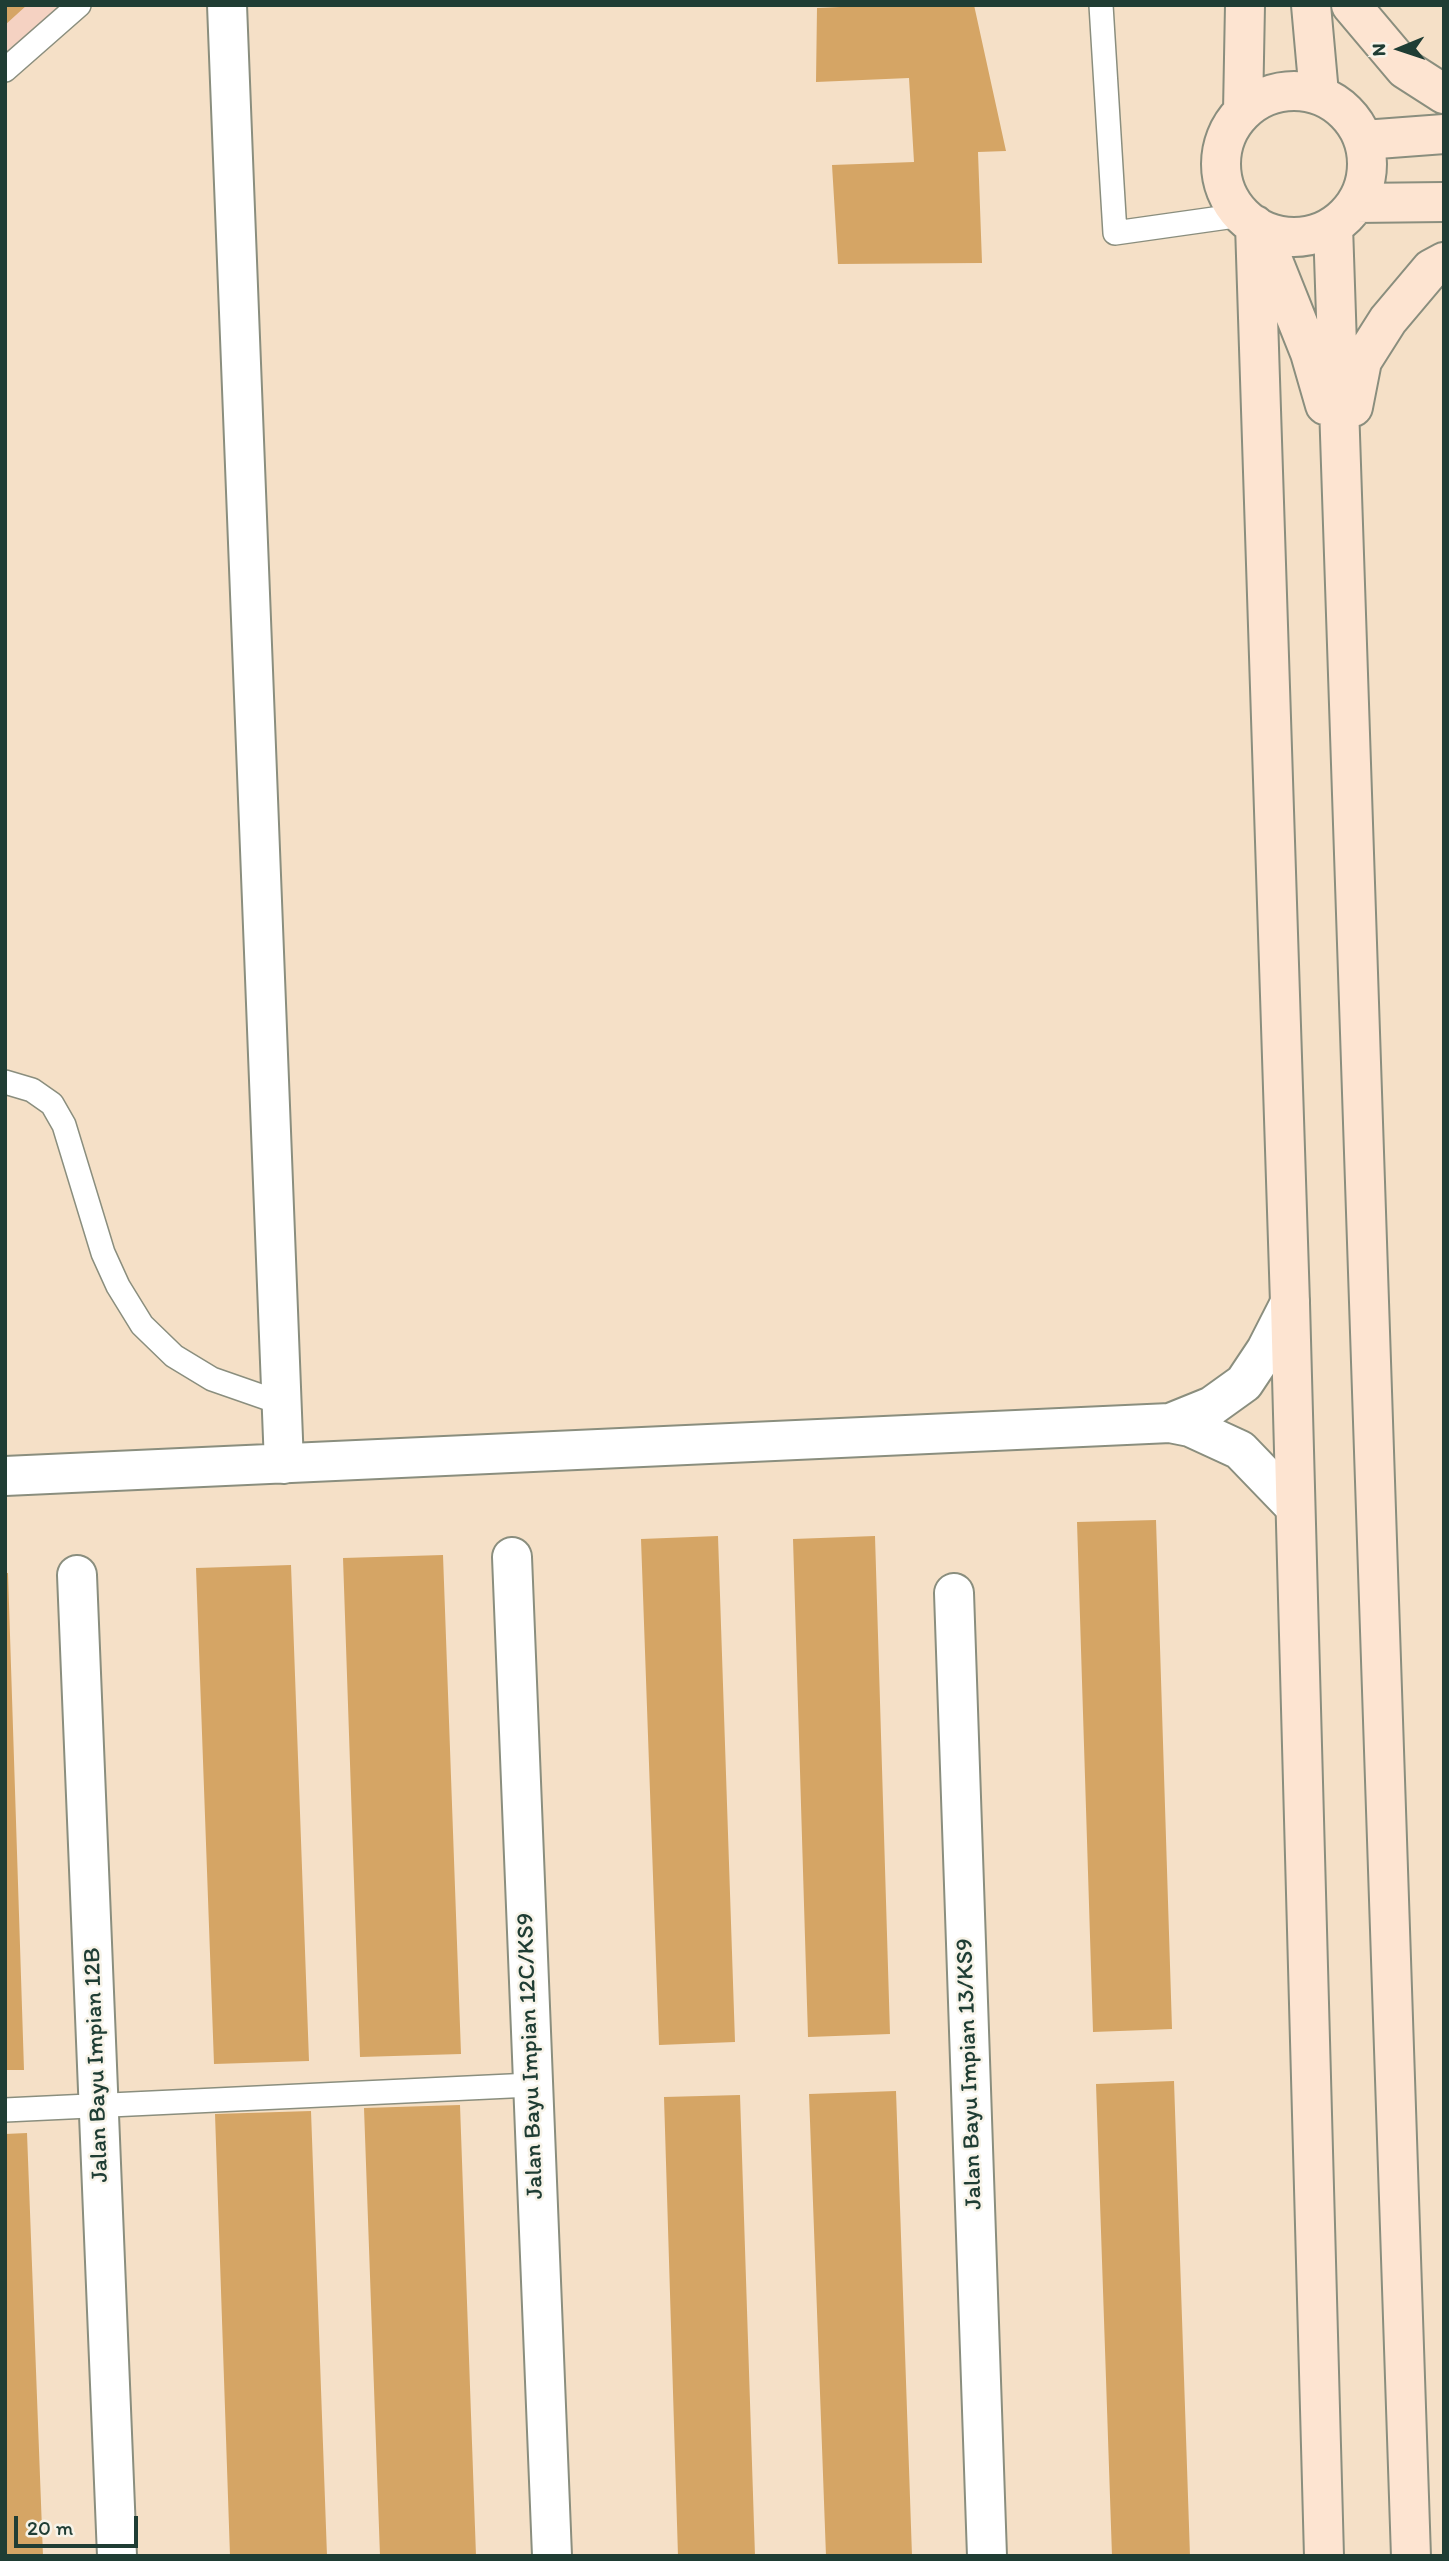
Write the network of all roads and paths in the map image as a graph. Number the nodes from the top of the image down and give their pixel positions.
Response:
1 (79, 5) edge
2 (227, 5) edge
3 (1101, 5) edge
4 (1245, 5) edge
5 (1311, 5) edge
6 (1352, 5) edge
7 (5, 70) edge
8 (1319, 94) junction
9 (1444, 94) edge
10 (1243, 111) junction
11 (1444, 134) edge
12 (1364, 140) junction
13 (1444, 202) edge
14 (1344, 215) junction
15 (1253, 224) junction
16 (1444, 262) edge
17 (1342, 464) junction
18 (5, 1082) edge
19 (1290, 1303) junction
20 (281, 1403) junction
21 (1170, 1423) junction
22 (284, 1464) junction
23 (5, 1476) edge
24 (1294, 1506) junction
25 (512, 1557) dead end
26 (77, 1575) dead end
27 (954, 1592) dead end
28 (531, 2085) junction
29 (99, 2105) junction
30 (5, 2110) edge
31 (117, 2556) edge
32 (552, 2556) edge
33 (987, 2556) edge
34 (1324, 2556) edge
35 (1411, 2556) edge

1 - 7 lane
2 - 20 street
3 - 15 lane
4 - 10 street
5 - 8 street
6 - 9 street
8 - 10 street
8 - 12 street
10 - 15 street
11 - 12 street
12 - 14 street
13 - 14 street
14 - 15 street
14 - 17 street
15 - 17 street
15 - 19 street
16 - 17 street
17 - 35 street
18 - 20 lane
19 - 21 street
19 - 24 street
20 - 22 street
21 - 22 street
21 - 24 street
22 - 23 street
24 - 34 street
25 - 28 street, Jalan Bayu Impian 12C/KS9
26 - 29 street, Jalan Bayu Impian 12B
27 - 33 street, Jalan Bayu Impian 13/KS9
28 - 29 lane
28 - 32 street, Jalan Bayu Impian 12C/KS9
29 - 30 lane
29 - 31 street, Jalan Bayu Impian 12B

